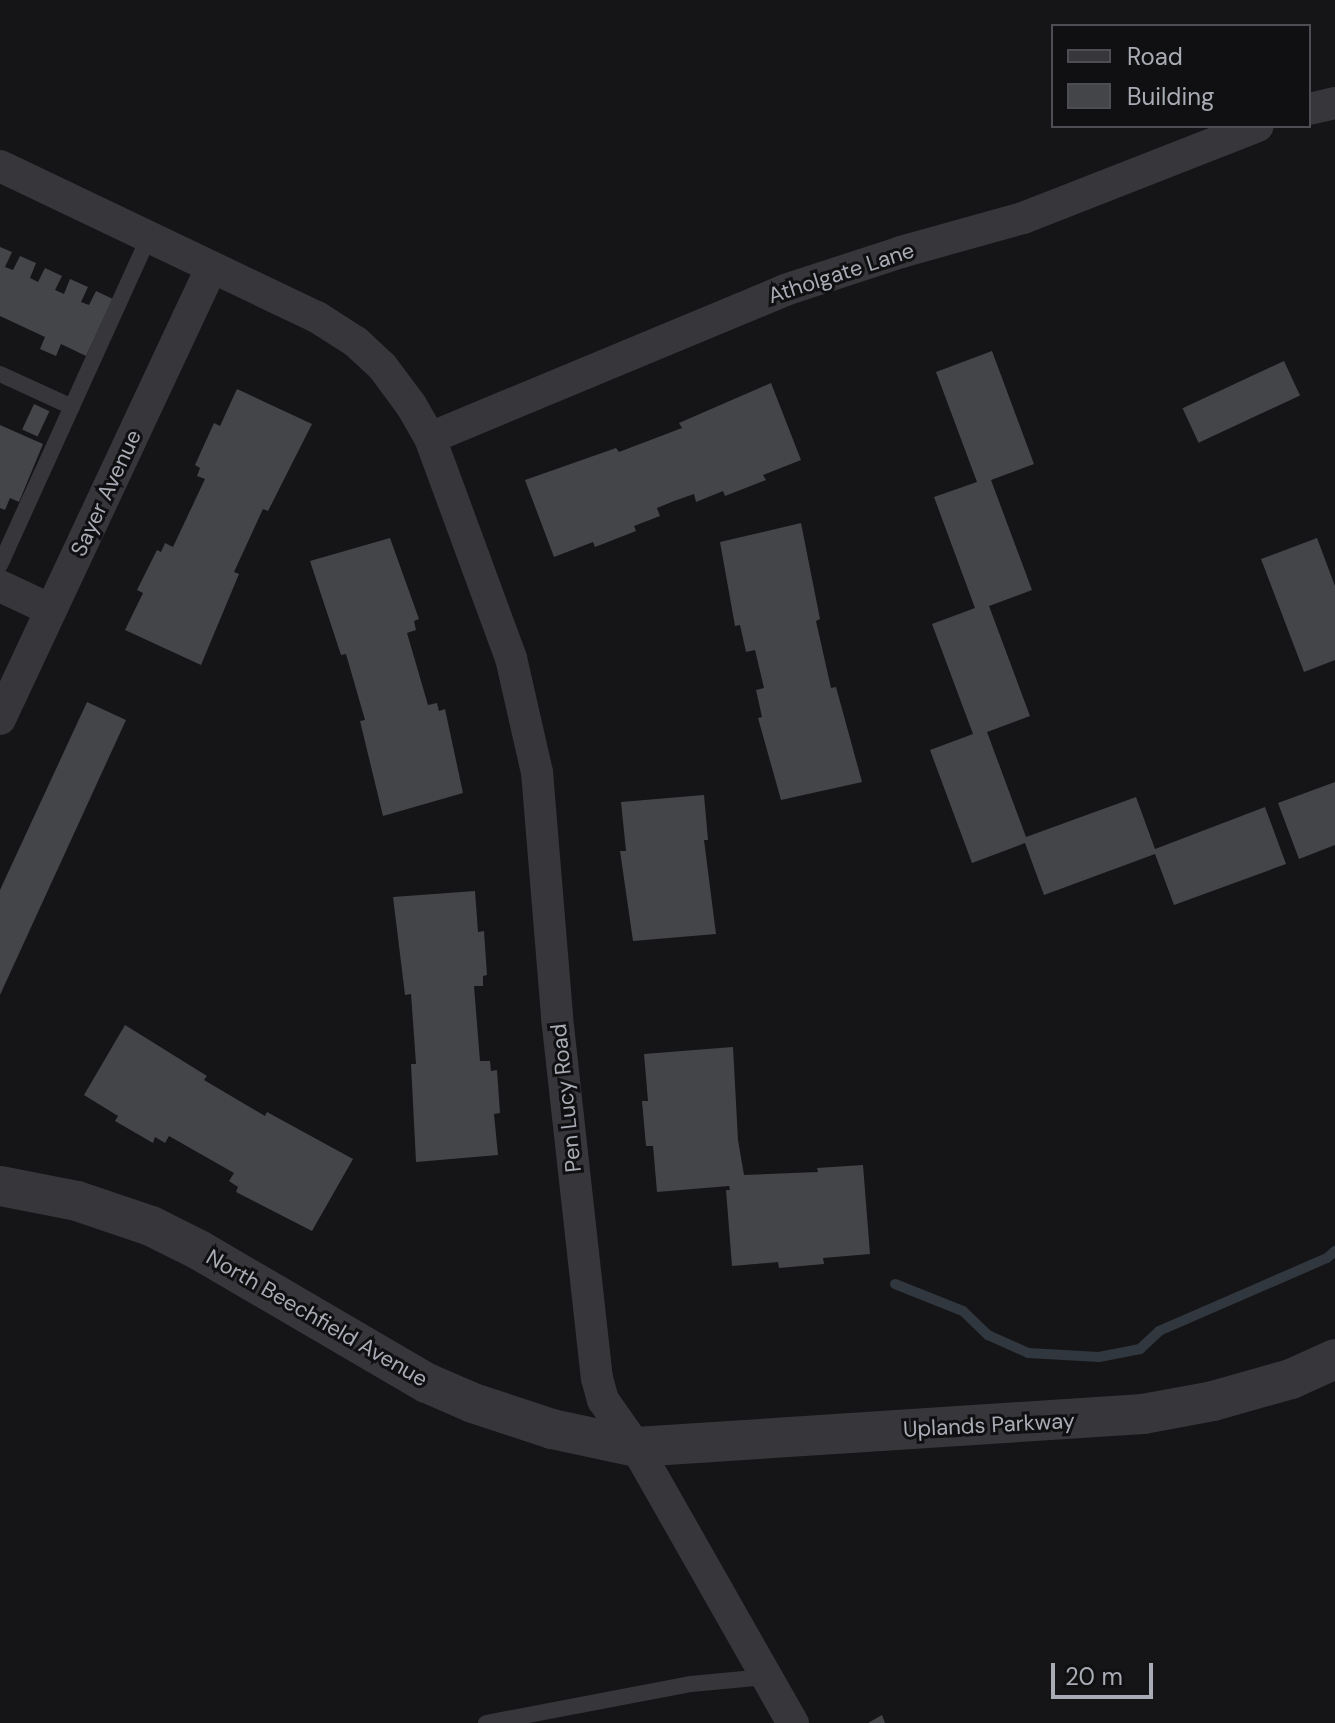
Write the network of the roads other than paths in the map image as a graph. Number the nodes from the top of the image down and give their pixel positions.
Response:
1 (1335, 103) edge
2 (1311, 109) edge
3 (1253, 128) edge
4 (0, 166) edge
5 (149, 236) junction
6 (212, 267) junction
7 (0, 374) edge
8 (72, 407) junction
9 (430, 438) junction
10 (0, 565) edge
11 (0, 586) edge
12 (51, 610) junction
13 (0, 719) edge
14 (0, 1186) edge
15 (1335, 1359) edge
16 (636, 1447) junction
17 (765, 1677) junction
18 (486, 1723) edge
19 (793, 1723) edge

1 - 2 street
3 - 9 street, Atholgate Lane
4 - 5 street, Pen Lucy Road
5 - 6 street, Pen Lucy Road
5 - 8 lane
6 - 9 street, Pen Lucy Road
6 - 12 street, Sayer Avenue
7 - 8 lane
8 - 10 lane
9 - 16 street, Pen Lucy Road
11 - 12 street
12 - 13 street, Sayer Avenue
14 - 16 street, North Beechfield Avenue
15 - 16 street, Uplands Parkway
16 - 17 street, Pen Lucy Road
17 - 18 lane
17 - 19 street, Pen Lucy Road

